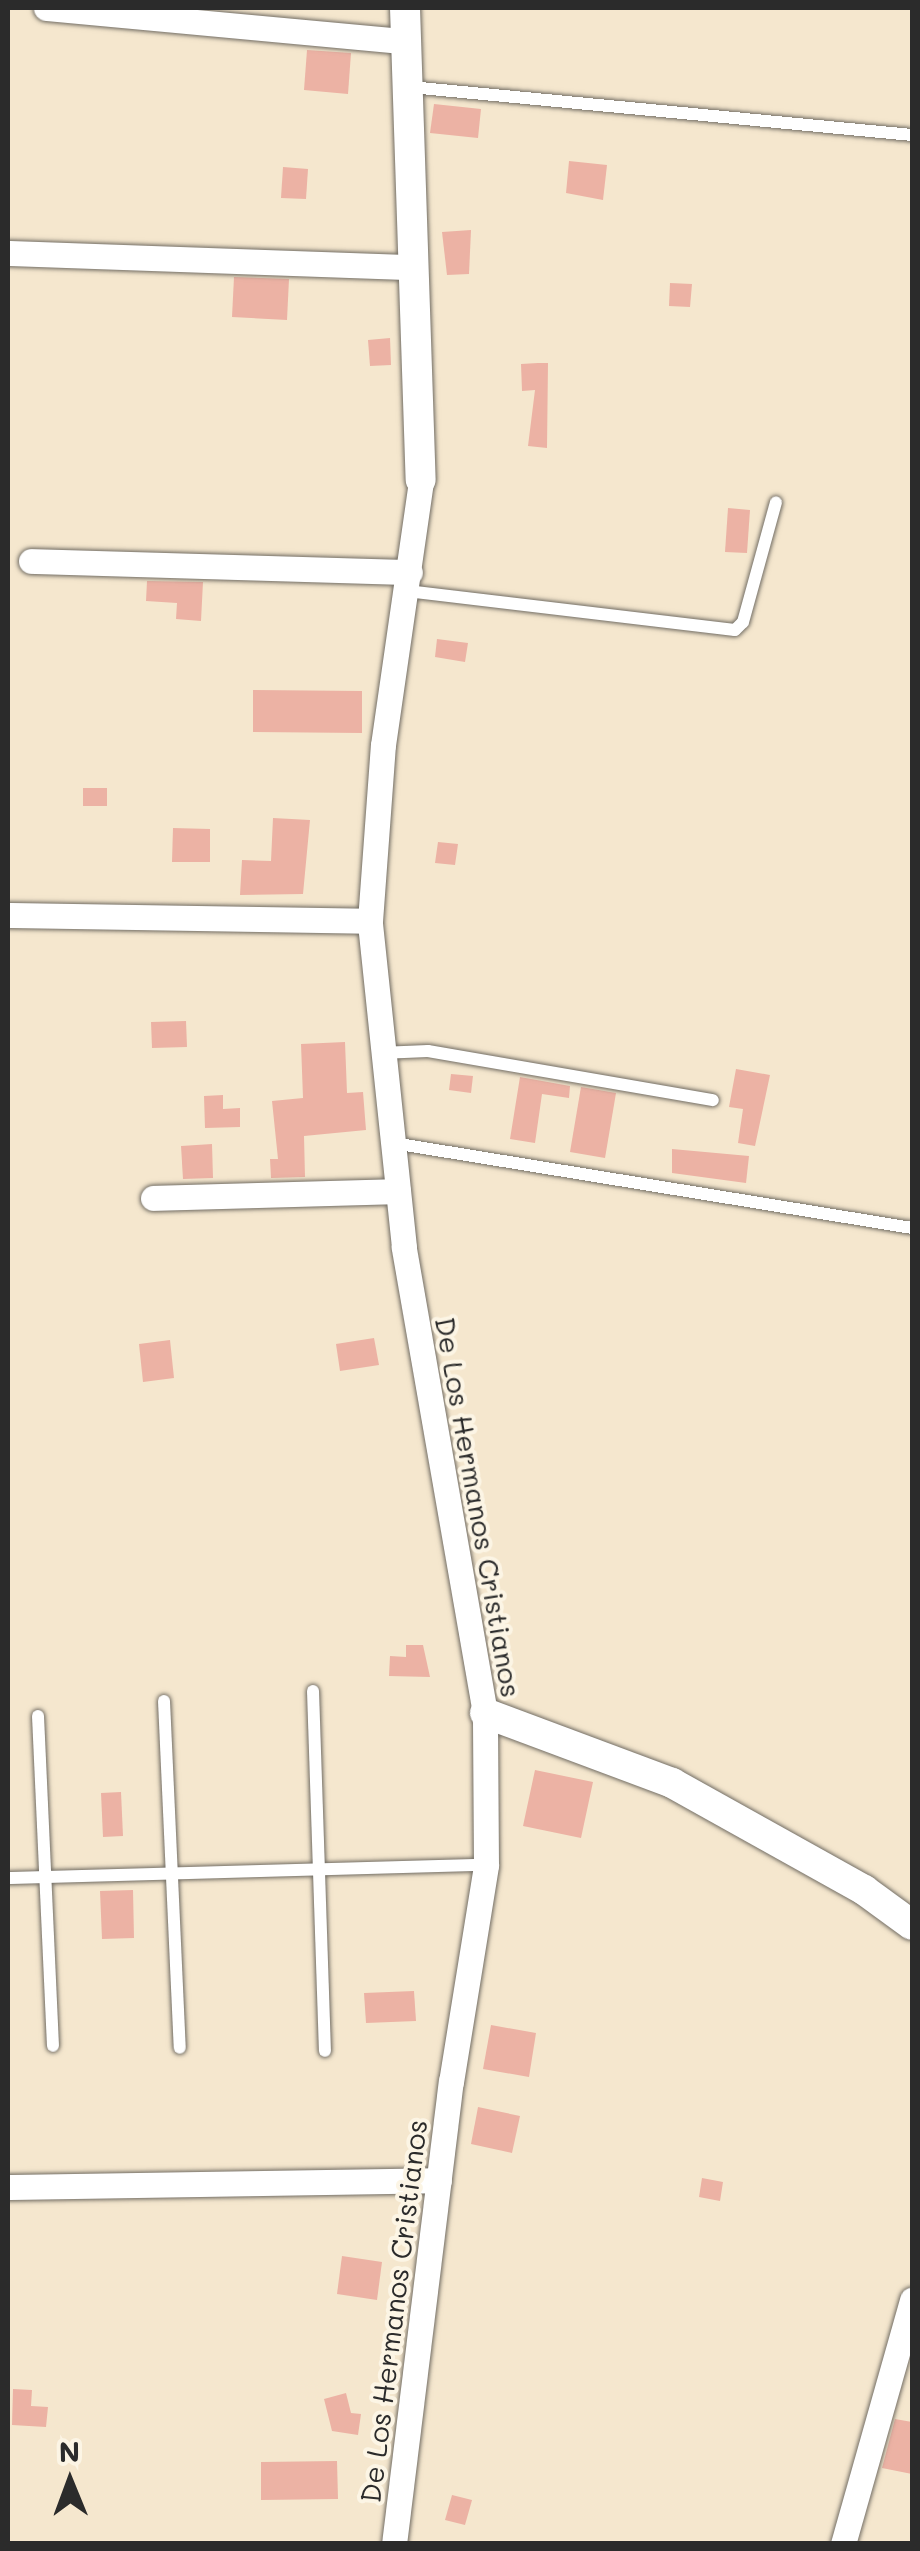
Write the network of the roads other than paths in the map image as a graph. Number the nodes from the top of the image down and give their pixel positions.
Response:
1 (46, 8) edge
2 (405, 8) edge
3 (405, 41) junction
4 (407, 87) junction
5 (912, 135) edge
6 (8, 253) edge
7 (415, 267) junction
8 (422, 480) joint
9 (776, 502) dead end
10 (31, 561) dead end
11 (408, 582) junction
12 (8, 915) edge
13 (370, 922) junction
14 (380, 1053) junction
15 (713, 1100) dead end
16 (392, 1143) junction
17 (398, 1191) junction
18 (152, 1198) dead end
19 (912, 1228) edge
20 (313, 1691) dead end
21 (164, 1701) dead end
22 (486, 1713) junction
23 (38, 1716) dead end
24 (486, 1865) junction
25 (318, 1870) junction
26 (172, 1874) junction
27 (45, 1876) junction
28 (8, 1878) edge
29 (912, 1925) edge
30 (53, 2046) dead end
31 (180, 2048) dead end
32 (325, 2051) dead end
33 (439, 2180) junction
34 (8, 2188) edge
35 (912, 2300) edge
36 (394, 2544) edge
37 (843, 2544) edge

1 - 3 street
2 - 3 street
3 - 4 street
4 - 5 lane
4 - 7 street
6 - 7 street
7 - 8 street
8 - 11 street, De Los Hermanos Cristianos
9 - 11 lane
10 - 11 street
11 - 13 street, De Los Hermanos Cristianos
12 - 13 street
13 - 14 street, De Los Hermanos Cristianos
14 - 15 lane
14 - 16 street, De Los Hermanos Cristianos
16 - 17 street, De Los Hermanos Cristianos
16 - 19 lane
17 - 18 street
17 - 22 street, De Los Hermanos Cristianos
20 - 25 lane
21 - 26 lane
22 - 24 street, De Los Hermanos Cristianos
22 - 29 street
23 - 27 lane
24 - 25 lane
24 - 33 street, De Los Hermanos Cristianos
25 - 26 lane
25 - 32 lane
26 - 27 lane
26 - 31 lane
27 - 28 lane
27 - 30 lane
33 - 34 street
33 - 36 street, De Los Hermanos Cristianos
35 - 37 street

